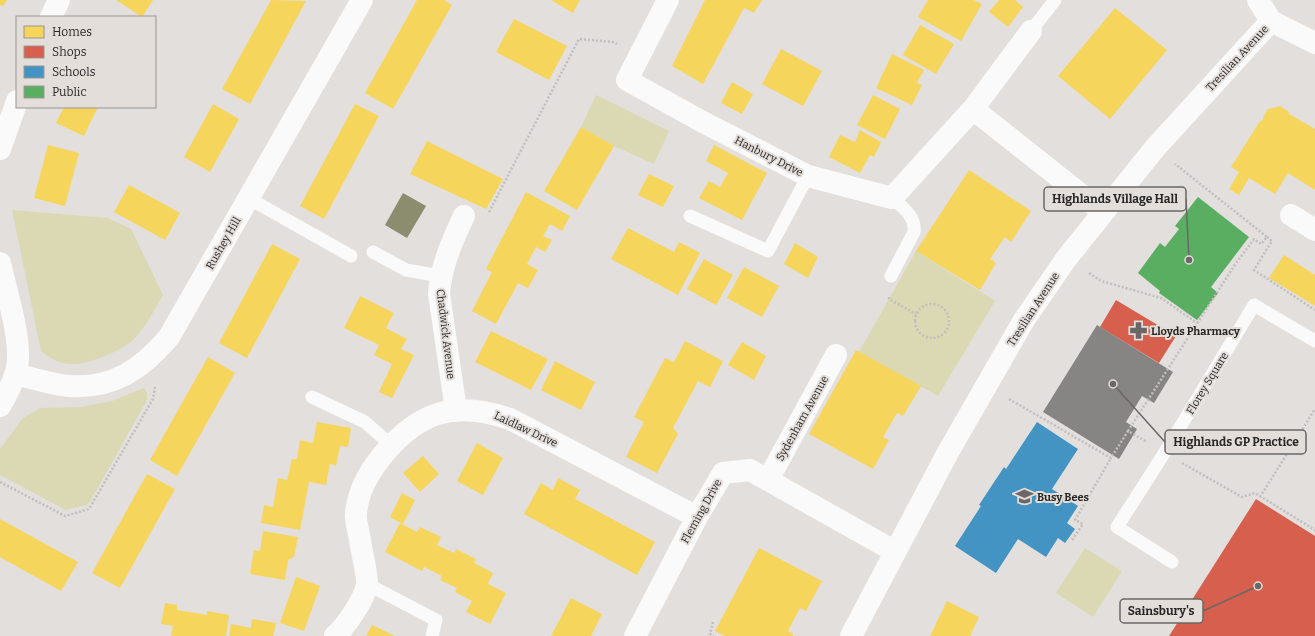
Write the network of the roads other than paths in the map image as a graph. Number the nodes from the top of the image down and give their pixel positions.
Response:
1 (59, 0) edge
2 (362, 0) edge
3 (668, 0) edge
4 (1055, 0) edge
5 (1258, 0) edge
6 (51, 16) edge
7 (1271, 21) junction
8 (1031, 31) joint
9 (1315, 43) edge
10 (16, 104) edge
11 (973, 109) junction
12 (0, 149) edge
13 (808, 176) junction
14 (248, 198) junction
15 (892, 198) junction
16 (1103, 212) junction
17 (1291, 215) dead end
18 (464, 216) road end
19 (690, 216) dead end
20 (1315, 230) edge
21 (373, 252) dead end
22 (351, 256) dead end
23 (0, 263) edge
24 (440, 276) junction
25 (891, 276) dead end
26 (1315, 341) edge
27 (836, 355) dead end
28 (14, 374) junction
29 (312, 397) dead end
30 (0, 406) edge
31 (456, 410) junction
32 (392, 445) junction
33 (768, 480) junction
34 (697, 517) junction
35 (894, 551) junction
36 (1172, 562) dead end
37 (367, 584) junction
38 (335, 636) edge
39 (432, 636) edge
40 (635, 636) edge
41 (851, 636) edge

1 - 6 street
2 - 14 street, Rushey Hill
3 - 13 street, Hanbury Drive
4 - 8 lane
5 - 7 street
7 - 9 street
7 - 16 street, Tresilian Avenue
8 - 11 street
10 - 12 street
11 - 15 street
11 - 16 street
13 - 15 street, Hanbury Drive
13 - 19 lane
14 - 22 lane
14 - 28 street, Rushey Hill
15 - 25 lane
16 - 35 street, Tresilian Avenue
17 - 20 street
18 - 24 street, Chadwick Avenue
21 - 24 lane
23 - 28 street
24 - 31 street, Chadwick Avenue
26 - 36 lane, Florey Square
27 - 33 street, Sydenham Avenue
28 - 30 street
29 - 32 lane
31 - 32 street, Laidlaw Drive
31 - 34 street, Laidlaw Drive
32 - 37 street, Laidlaw Drive
33 - 34 street, Fleming Drive
33 - 35 street, Fleming Drive
34 - 40 street, Fleming Drive
35 - 41 street, Tresilian Avenue
37 - 38 street
37 - 39 lane

